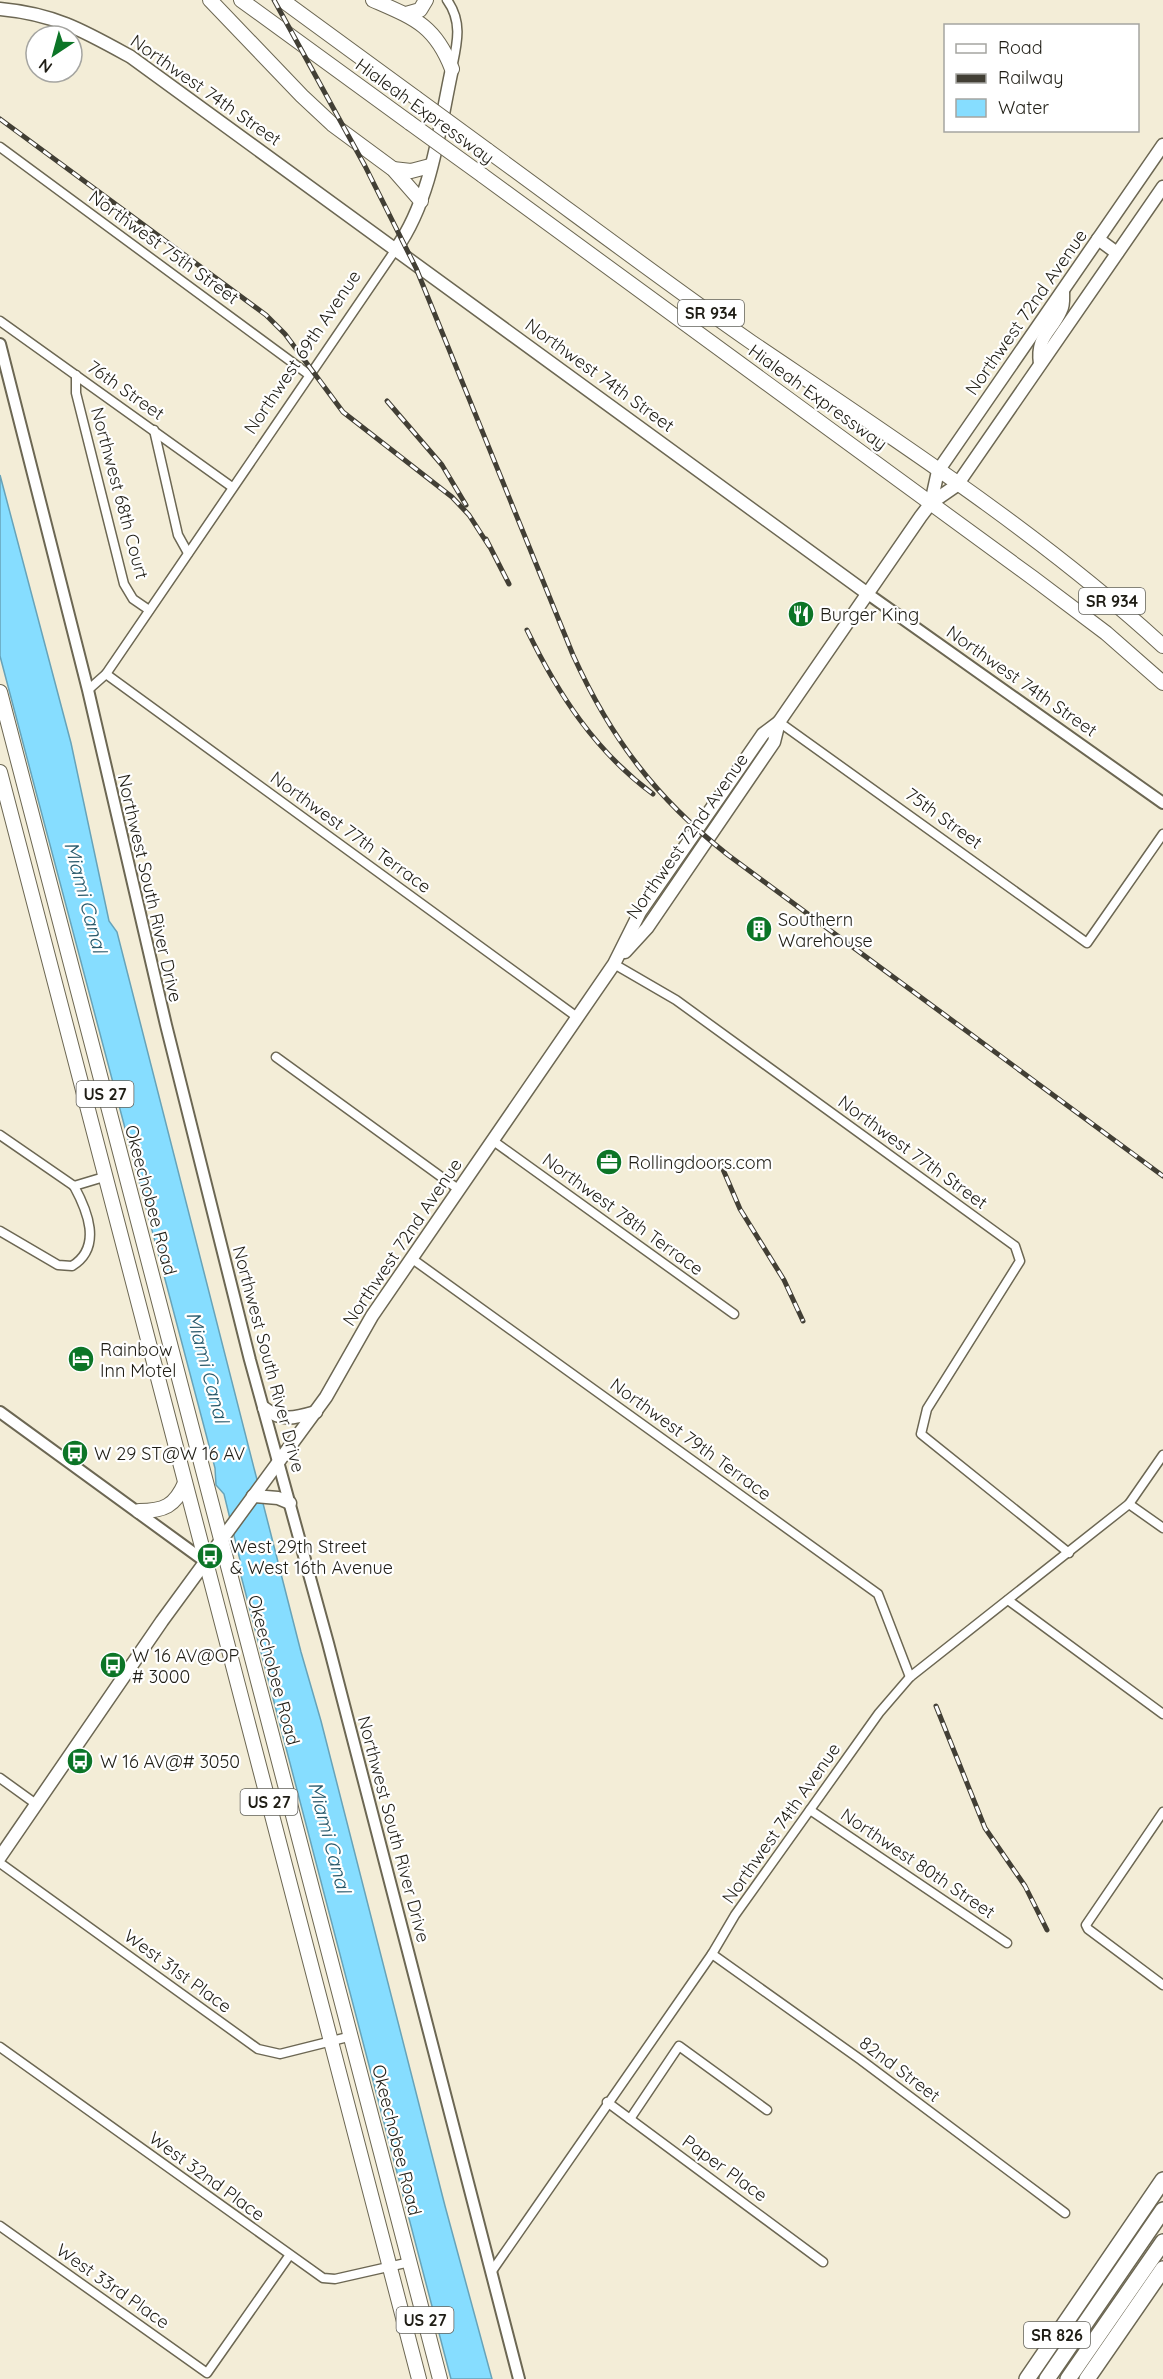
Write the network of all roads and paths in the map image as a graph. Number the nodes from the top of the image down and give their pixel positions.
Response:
1 (210, 0) edge
2 (241, 0) edge
3 (282, 0) edge
4 (373, 0) edge
5 (426, 0) edge
6 (447, 0) edge
7 (0, 9) edge
8 (406, 14) junction
9 (452, 69) junction
10 (1163, 145) edge
11 (0, 147) edge
12 (430, 166) junction
13 (393, 169) junction
14 (1163, 187) edge
15 (421, 201) junction
16 (1098, 239) junction
17 (396, 249) junction
18 (1118, 253) junction
19 (1063, 289) junction
20 (0, 321) edge
21 (0, 344) edge
22 (1040, 364) junction
23 (308, 374) junction
24 (76, 375) junction
25 (154, 430) junction
26 (938, 471) junction
27 (957, 485) junction
28 (232, 487) junction
29 (931, 503) junction
30 (188, 553) junction
31 (868, 594) junction
32 (149, 610) junction
33 (1163, 646) edge
34 (106, 674) junction
35 (1163, 683) edge
36 (88, 690) junction
37 (0, 692) edge
38 (779, 722) junction
39 (0, 772) edge
40 (1163, 803) edge
41 (1163, 834) edge
42 (614, 963) junction
43 (577, 1017) junction
44 (276, 1057) dead end
45 (0, 1135) edge
46 (492, 1140) junction
47 (105, 1177) junction
48 (74, 1186) junction
49 (459, 1189) junction
50 (0, 1231) edge
51 (411, 1258) junction
52 (734, 1314) dead end
53 (264, 1408) junction
54 (0, 1412) edge
55 (315, 1412) junction
56 (1163, 1455) edge
57 (278, 1461) junction
58 (185, 1483) junction
59 (253, 1496) junction
60 (290, 1503) junction
61 (1129, 1503) junction
62 (139, 1511) junction
63 (1163, 1528) edge
64 (221, 1541) junction
65 (1069, 1552) junction
66 (206, 1562) junction
67 (1008, 1600) junction
68 (910, 1677) junction
69 (1163, 1714) edge
70 (0, 1778) edge
71 (36, 1804) junction
72 (810, 1810) junction
73 (1163, 1812) edge
74 (1, 1856) edge
75 (1007, 1943) dead end
76 (712, 1954) junction
77 (1163, 1985) edge
78 (352, 2036) junction
79 (332, 2042) junction
80 (0, 2047) edge
81 (607, 2102) junction
82 (767, 2110) dead end
83 (630, 2119) junction
84 (1163, 2180) edge
85 (1162, 2210) edge
86 (1065, 2213) dead end
87 (0, 2226) edge
88 (1163, 2242) edge
89 (289, 2256) junction
90 (410, 2262) junction
91 (823, 2262) dead end
92 (390, 2266) junction
93 (1163, 2269) edge
94 (492, 2271) junction
95 (419, 2379) edge
96 (440, 2379) edge
97 (519, 2379) edge
98 (1027, 2379) edge
99 (1047, 2379) edge
100 (1068, 2379) edge
101 (1087, 2379) edge

1 - 13 main road
2 - 29 main road, Hialeah Expressway / SR 934, bridge
3 - 26 main road, Hialeah Expressway / SR 934, bridge
4 - 8 main road
5 - 8 main road
6 - 9 street, Northwest 69th Avenue
7 - 17 main road, Northwest 74th Street
8 - 9 main road
9 - 12 main road, Northwest 69th Avenue
10 - 16 main road, Northwest 72nd Avenue
11 - 23 street, Northwest 75th Street
12 - 13 main road
12 - 15 main road, Northwest 69th Avenue
13 - 15 main road
14 - 18 main road, Northwest 72nd Avenue
15 - 17 main road, Northwest 69th Avenue
16 - 18 main road
16 - 19 main road, Northwest 72nd Avenue
17 - 23 street, Northwest 69th Avenue
17 - 31 main road, Northwest 74th Street
18 - 22 main road, Northwest 72nd Avenue
19 - 22 main road
19 - 26 main road, Northwest 72nd Avenue
20 - 24 street, 76th Street
21 - 36 street, Northwest South River Drive
22 - 27 main road, Northwest 72nd Avenue
23 - 28 street, Northwest 69th Avenue
24 - 25 street, 76th Street
24 - 32 street, Northwest 68th Court
25 - 28 street, 76th Street
25 - 30 street
26 - 27 main road, Hialeah Expressway / SR 934
26 - 29 main road, Northwest 72nd Avenue
27 - 29 main road, Northwest 72nd Avenue
27 - 33 main road, Hialeah Expressway / SR 934
28 - 30 street, Northwest 69th Avenue
29 - 31 main road, Northwest 72nd Avenue
29 - 35 main road, Hialeah Expressway / SR 934
30 - 32 street, Northwest 69th Avenue
31 - 38 main road, Northwest 72nd Avenue
31 - 40 street, Northwest 74th Street
32 - 34 street, Northwest 69th Avenue
34 - 36 street, Northwest 69th Avenue
34 - 43 street, Northwest 77th Terrace
36 - 53 street, Northwest South River Drive
37 - 64 main road, Okeechobee Road / US 27
38 - 41 street, 75th Street
38 - 42 main road, Northwest 72nd Avenue
39 - 47 main road, Okeechobee Road / US 27
42 - 43 main road, Northwest 72nd Avenue
42 - 65 street, Northwest 77th Street
43 - 46 main road, Northwest 72nd Avenue
44 - 49 street
45 - 48 street
46 - 49 main road, Northwest 72nd Avenue
46 - 52 street, Northwest 78th Terrace
47 - 48 street
47 - 58 main road, Okeechobee Road / US 27
48 - 50 street
49 - 51 main road, Northwest 72nd Avenue
51 - 55 main road, Northwest 72nd Avenue
51 - 68 street, Northwest 79th Terrace
53 - 55 main road
53 - 57 street, Northwest South River Drive
54 - 62 street
55 - 57 main road, Northwest 72nd Avenue
56 - 61 street, Northwest 74th Avenue
57 - 59 main road, Northwest 72nd Avenue
57 - 60 street, Northwest South River Drive
58 - 62 main road
58 - 66 main road, Okeechobee Road / US 27
59 - 60 main road
59 - 64 main road, Northwest 72nd Avenue
60 - 94 street, Northwest South River Drive
61 - 63 street
61 - 65 street, Northwest 74th Avenue
62 - 66 street
64 - 66 main road, Northwest 72nd Avenue
64 - 78 main road, Okeechobee Road / US 27
65 - 67 street, Northwest 74th Avenue
66 - 71 main road, Northwest 72nd Avenue
66 - 79 main road, Okeechobee Road / US 27
67 - 68 street, Northwest 74th Avenue
67 - 69 street
68 - 72 street, Northwest 74th Avenue
70 - 71 street
71 - 74 main road, Northwest 72nd Avenue
72 - 75 street, Northwest 80th Street
72 - 76 street, Northwest 74th Avenue
73 - 77 street
74 - 79 street, West 31st Place
76 - 81 street, Northwest 74th Avenue
76 - 86 street, 82nd Street
78 - 79 street, West 31st Place
78 - 90 main road, Okeechobee Road / US 27
79 - 92 main road, Okeechobee Road / US 27
80 - 89 street, West 32nd Place
81 - 83 street, Paper Place
81 - 94 street, Northwest 74th Avenue
82 - 83 street
83 - 91 street, Paper Place
84 - 98 highway, SR 826
85 - 99 highway
87 - 89 street, West 33rd Place
88 - 100 highway
89 - 92 street, West 32nd Place
90 - 92 street, West 32nd Place
90 - 96 main road, Okeechobee Road / US 27
92 - 95 main road, Okeechobee Road / US 27
93 - 101 highway, SR 826
94 - 97 street, Northwest South River Drive

